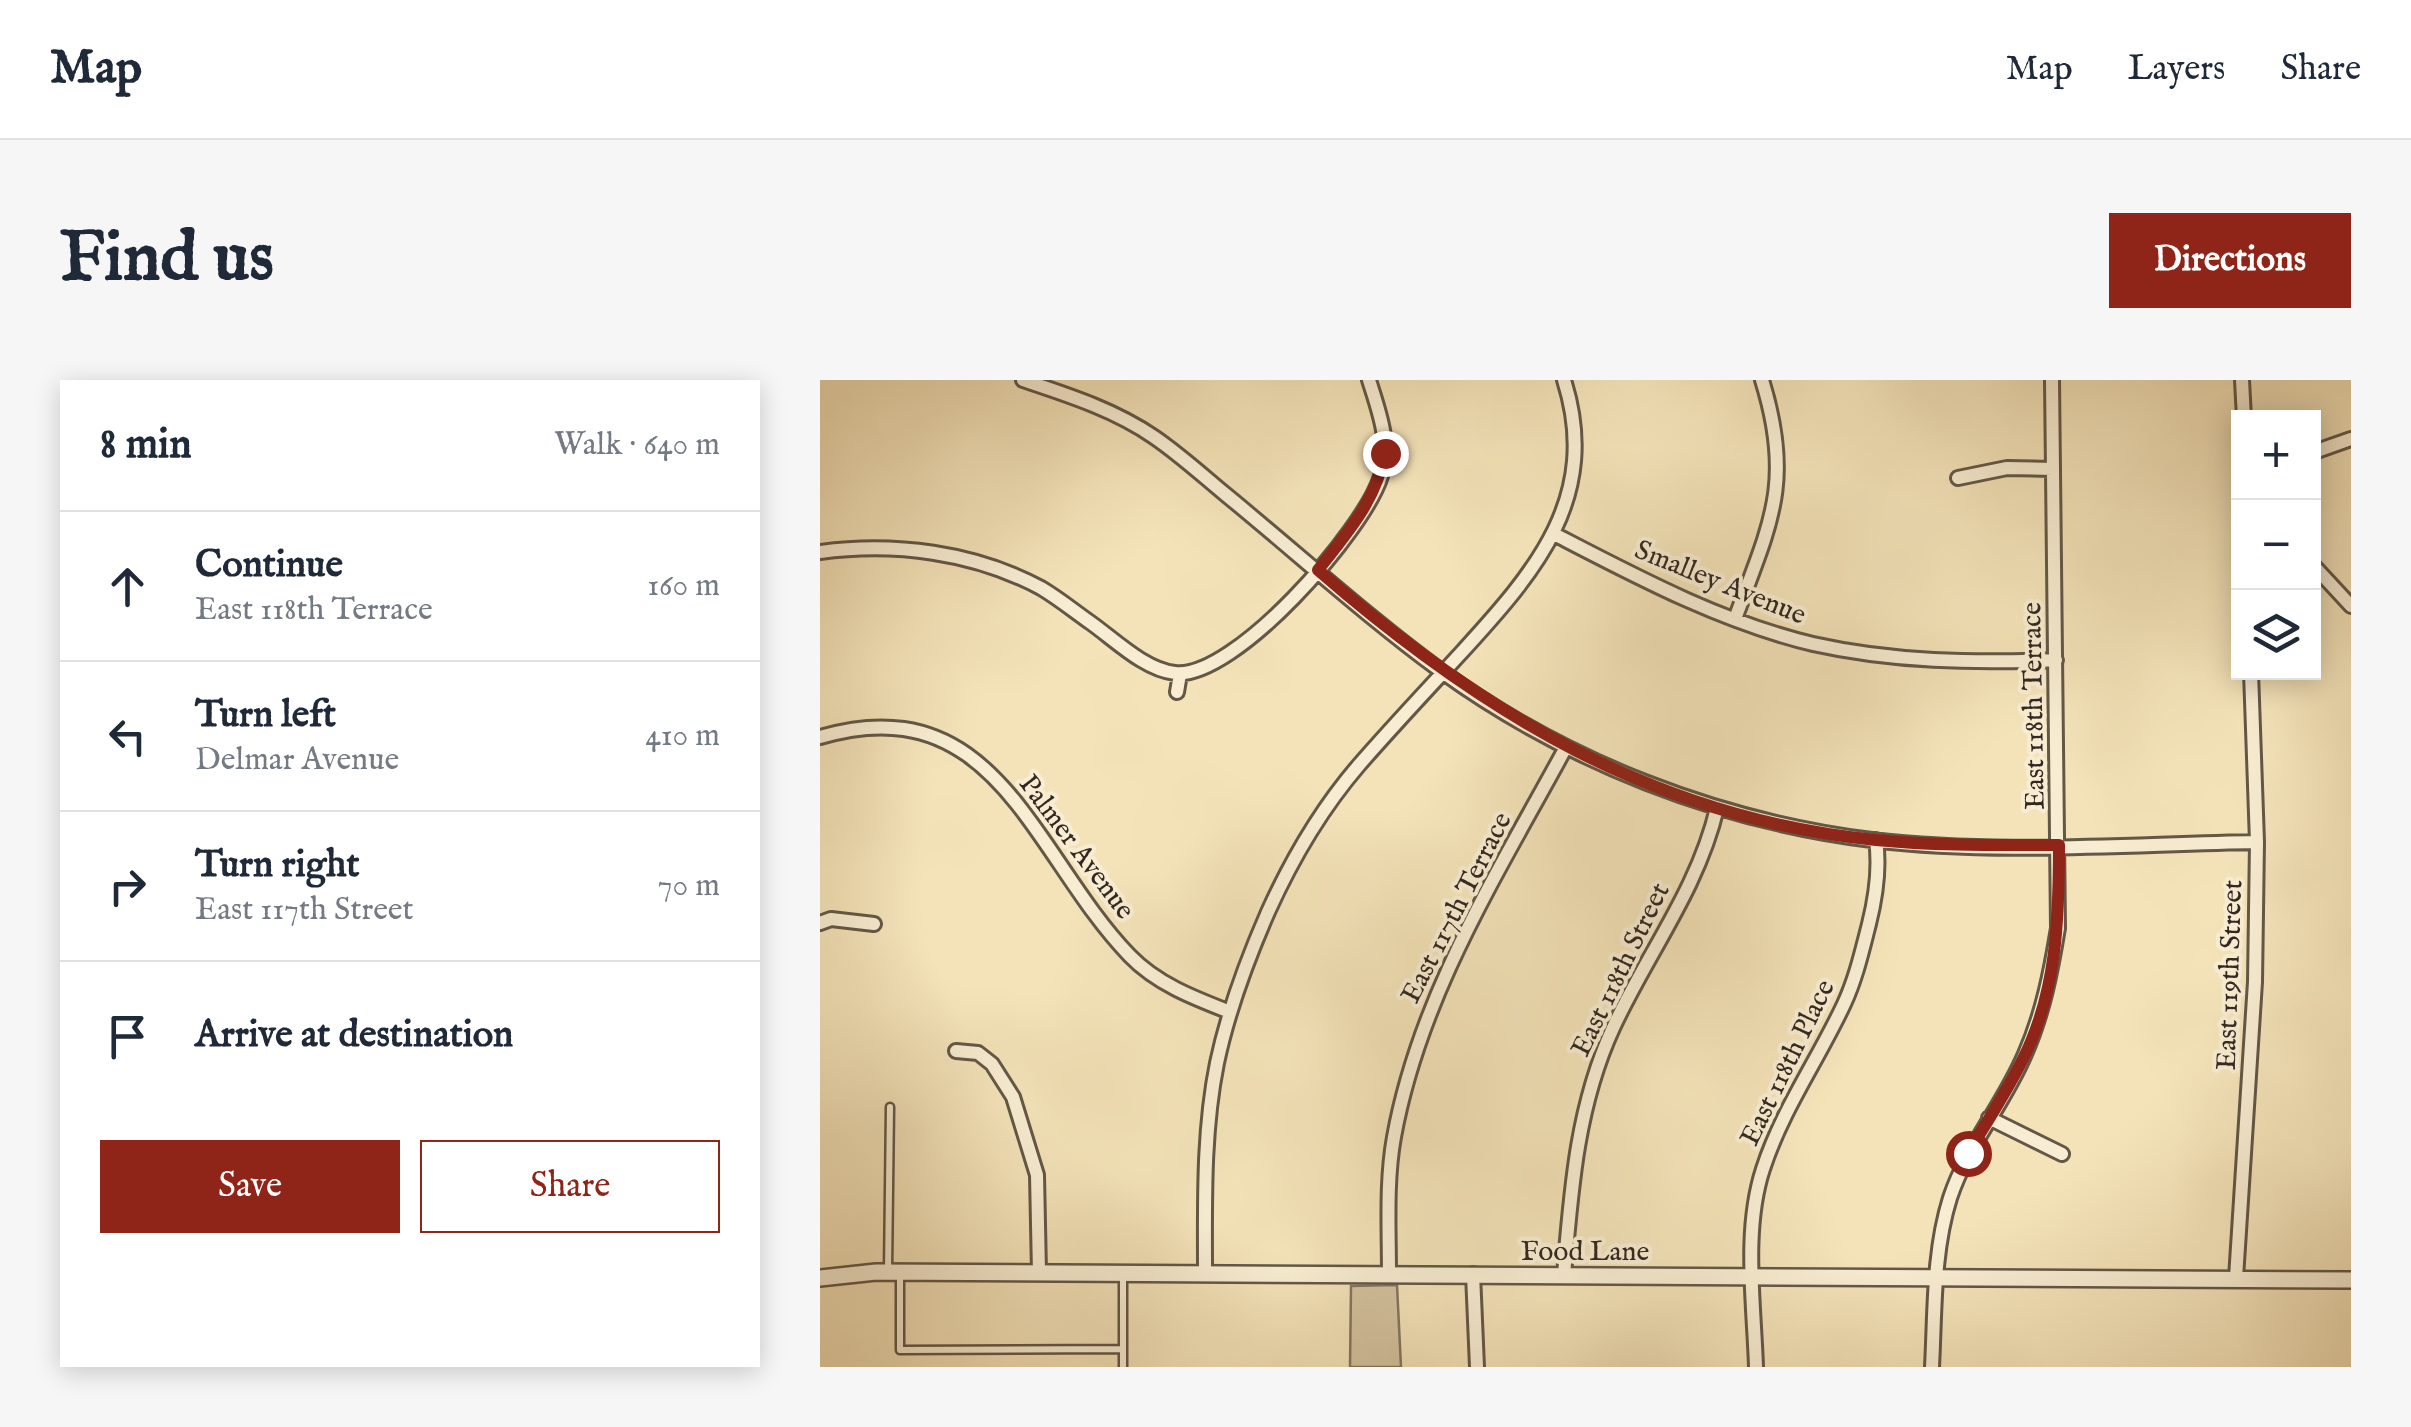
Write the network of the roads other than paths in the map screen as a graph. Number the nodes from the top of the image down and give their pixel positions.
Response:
1 (1023, 380) edge
2 (1369, 380) edge
3 (1564, 380) edge
4 (1762, 380) edge
5 (2052, 380) edge
6 (2242, 380) edge
7 (2244, 410) edge
8 (2351, 438) edge
9 (2321, 449) edge
10 (2053, 468) junction
11 (1958, 478) dead end
12 (1554, 534) junction
13 (820, 552) edge
14 (1318, 570) junction
15 (2321, 574) edge
16 (2351, 606) edge
17 (1735, 619) junction
18 (2056, 660) junction
19 (1443, 672) junction
20 (1180, 674) junction
21 (2251, 680) edge
22 (1177, 692) dead end
23 (820, 737) edge
24 (1566, 747) junction
25 (1717, 808) junction
26 (1876, 840) junction
27 (2258, 842) junction
28 (2059, 845) junction
29 (820, 923) edge
30 (874, 924) dead end
31 (1230, 1012) junction
32 (956, 1051) dead end
33 (890, 1107) dead end
34 (1989, 1118) junction
35 (2062, 1154) dead end
36 (894, 1272) junction
37 (1040, 1274) junction
38 (1123, 1274) junction
39 (1205, 1274) junction
40 (1389, 1274) junction
41 (1474, 1274) junction
42 (1564, 1274) junction
43 (1754, 1275) junction
44 (1936, 1276) junction
45 (820, 1278) edge
46 (2236, 1278) junction
47 (2351, 1280) edge
48 (1122, 1349) junction
49 (1123, 1367) edge
50 (1477, 1367) edge
51 (1756, 1367) edge
52 (1932, 1367) edge

1 - 14 street
2 - 14 street
3 - 12 street
4 - 17 street
5 - 10 street, East 118th Terrace
6 - 7 street
8 - 9 street
10 - 11 street
10 - 18 street, East 118th Terrace
12 - 17 street, Smalley Avenue
12 - 19 street
13 - 20 street
14 - 19 street
14 - 20 street
15 - 16 street
17 - 18 street, Smalley Avenue
18 - 28 street, East 118th Terrace
19 - 24 street
19 - 31 street
20 - 22 street
21 - 27 street, East 119th Street
23 - 31 street, Palmer Avenue
24 - 25 street
24 - 40 street, East 117th Terrace
25 - 26 street
25 - 42 street, East 118th Street
26 - 28 street
26 - 43 street, East 118th Place
27 - 28 street
27 - 46 street, East 119th Street
28 - 34 street, East 118th Terrace
29 - 30 street
31 - 39 street
32 - 37 street
33 - 36 lane
34 - 35 street
34 - 44 street, East 118th Terrace
36 - 37 street, Food Lane
36 - 45 street, Food Lane
36 - 48 lane
37 - 38 street, Food Lane
38 - 39 street, Food Lane
38 - 48 lane
39 - 40 street, Food Lane
40 - 41 street, Food Lane
41 - 42 street, Food Lane
41 - 50 street
42 - 43 street, Food Lane
43 - 44 street, Food Lane
43 - 51 street, East 118th Place
44 - 46 street, Food Lane
44 - 52 street, East 118th Terrace
46 - 47 street, Food Lane
48 - 49 lane

